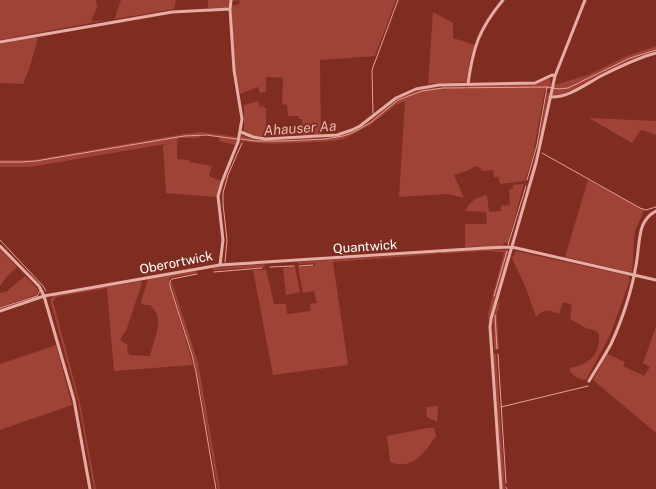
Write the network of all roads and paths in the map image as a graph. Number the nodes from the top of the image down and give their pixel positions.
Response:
1 (231, 0) edge
2 (503, 0) edge
3 (585, 0) edge
4 (230, 9) junction
5 (0, 42) edge
6 (656, 53) edge
7 (555, 76) junction
8 (468, 84) junction
9 (550, 97) junction
10 (241, 132) junction
11 (656, 211) edge
12 (0, 246) edge
13 (512, 247) junction
14 (220, 265) junction
15 (635, 275) junction
16 (656, 280) edge
17 (44, 296) junction
18 (0, 311) edge
19 (589, 381) dead end
20 (90, 489) edge
21 (501, 489) edge

1 - 4 street, Oberortwick
2 - 8 street
3 - 7 street
4 - 5 street
4 - 10 street, Oberortwick
6 - 9 street
7 - 8 street
7 - 9 street
8 - 10 street
9 - 13 street
10 - 14 street, Oberortwick
11 - 15 street
12 - 17 street
13 - 14 street, Quantwick
13 - 15 street, Quantwick
13 - 21 street
14 - 17 street, Oberortwick
15 - 16 street, Quantwick
15 - 19 street
17 - 18 street, Oberortwick
17 - 20 street

